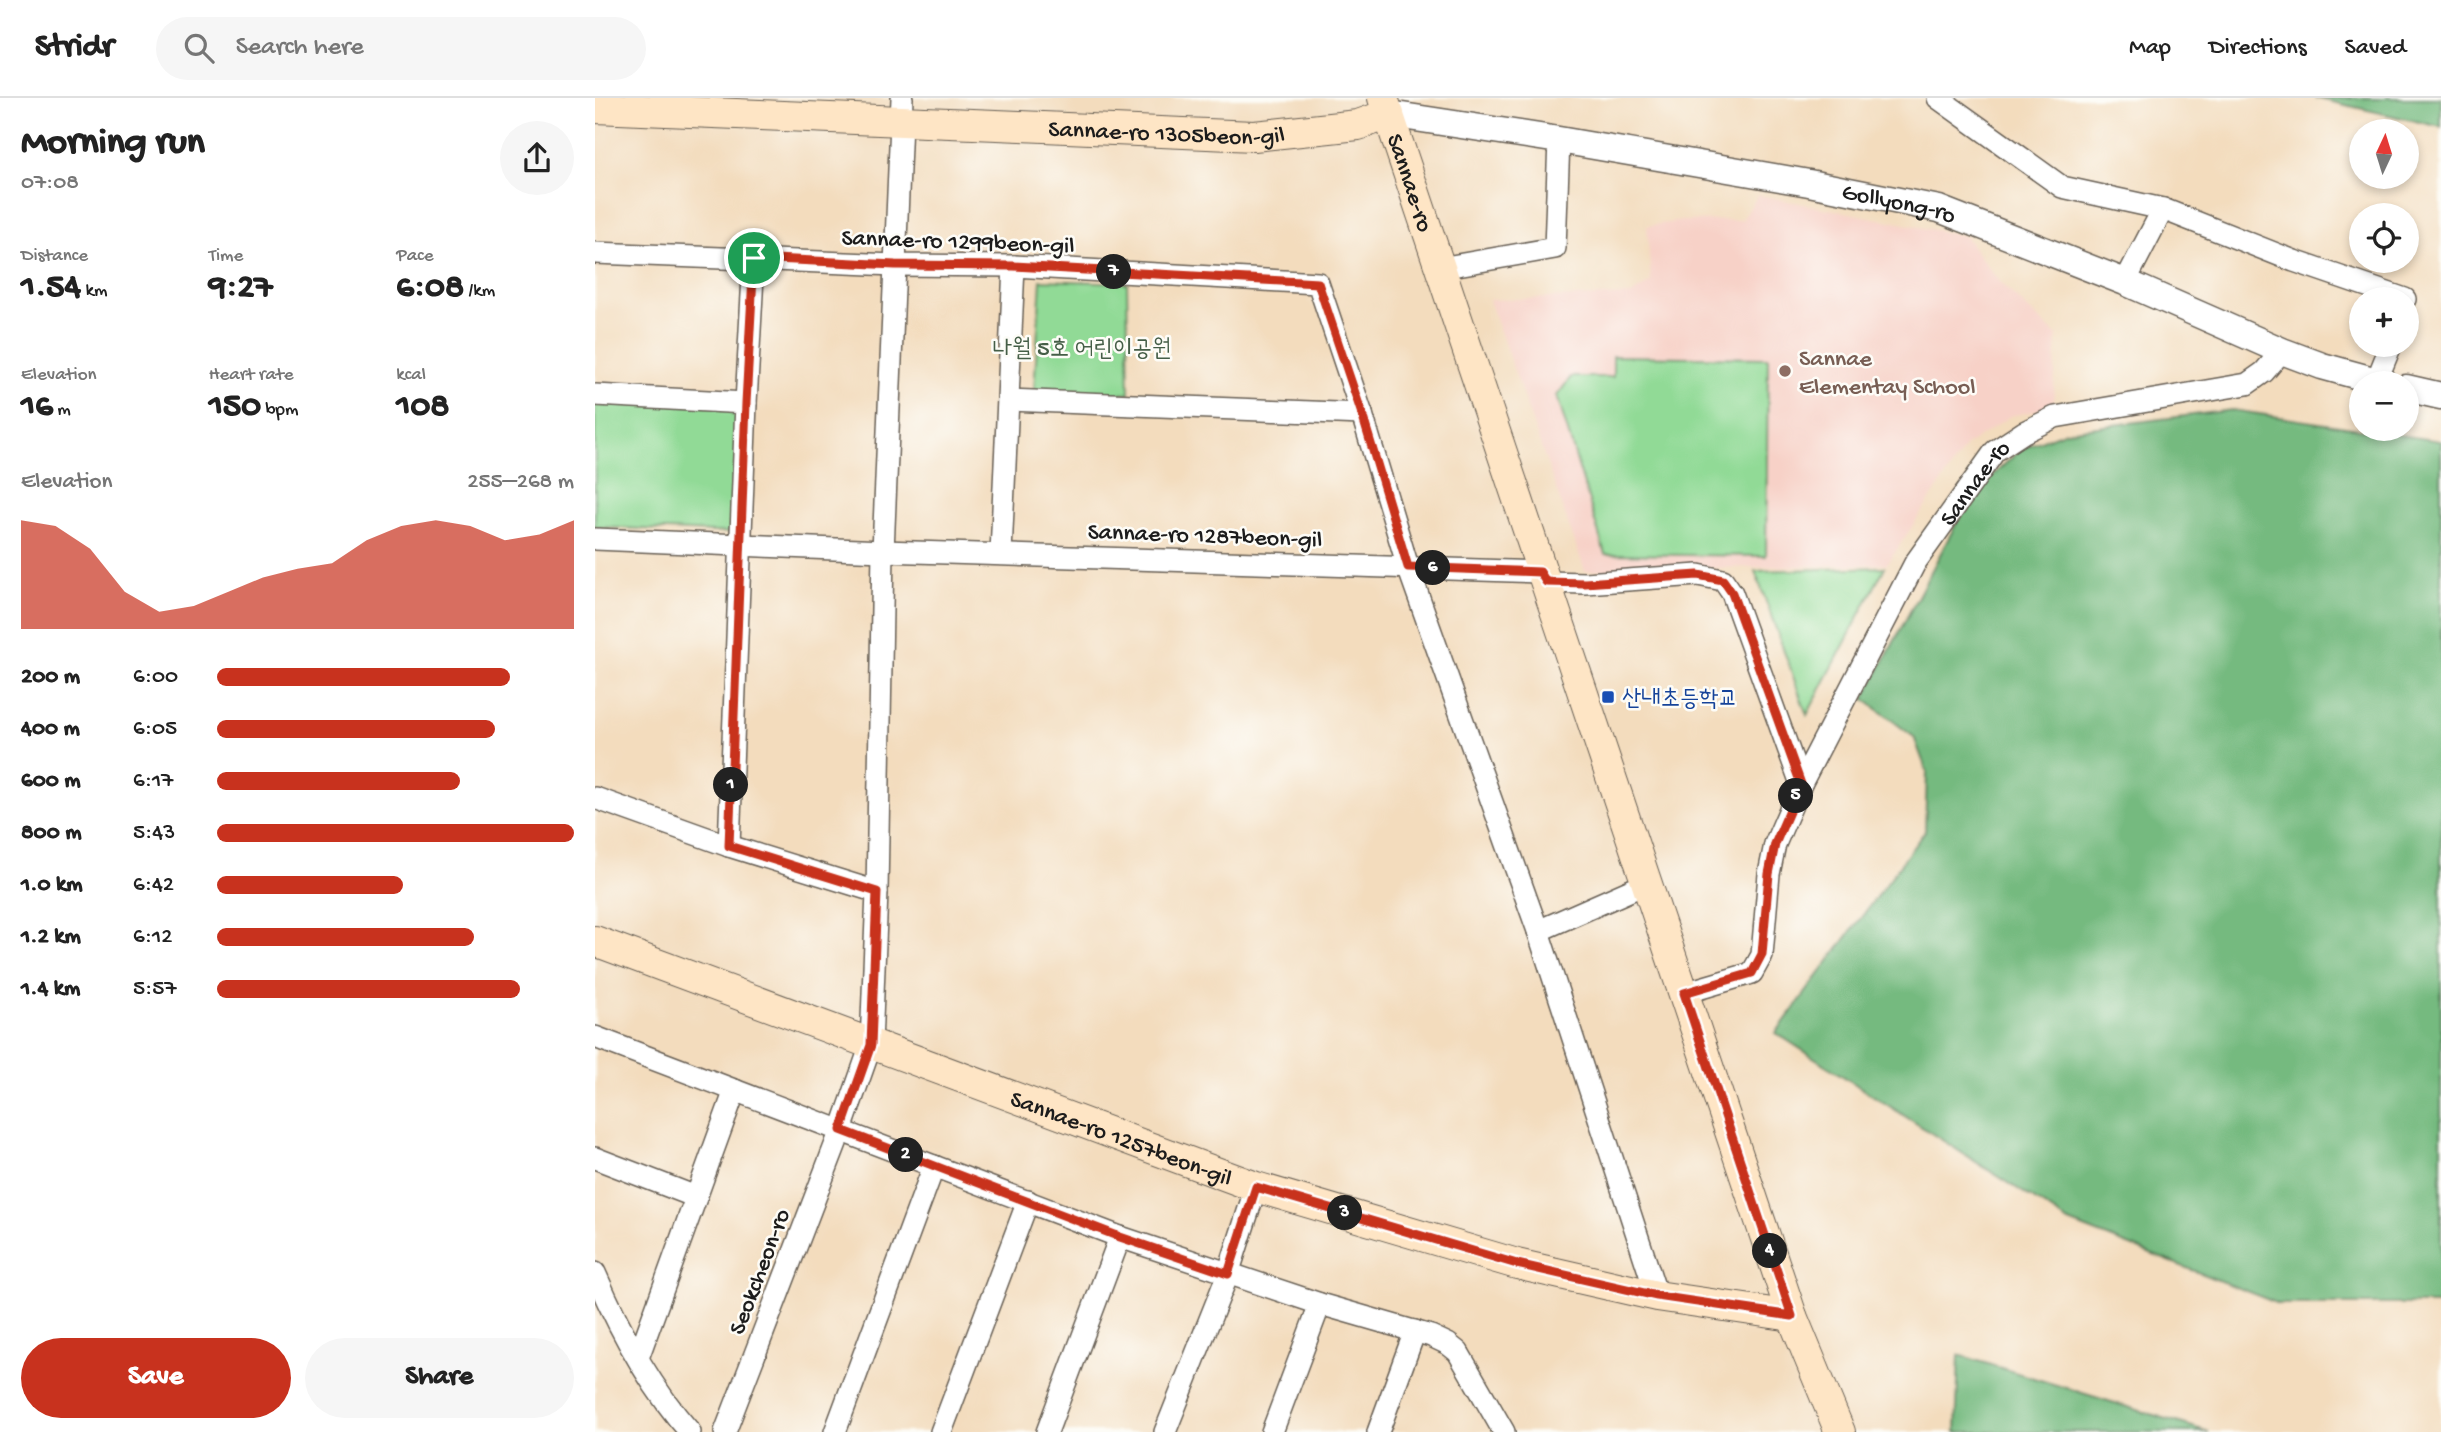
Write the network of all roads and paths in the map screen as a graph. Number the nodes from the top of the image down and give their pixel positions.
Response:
1 (1938, 98) edge
2 (1388, 103) edge
3 (785, 107) edge
4 (595, 108) edge
5 (901, 110) edge
6 (1559, 140) junction
7 (2163, 208) junction
8 (595, 253) edge
9 (754, 258) junction
10 (895, 265) junction
11 (1014, 266) junction
12 (1440, 268) junction
13 (2125, 282) junction
14 (2369, 287) edge
15 (2282, 351) junction
16 (2349, 373) edge
17 (2419, 391) edge
18 (595, 395) edge
19 (2441, 397) edge
20 (1008, 400) junction
21 (746, 403) junction
22 (1362, 414) junction
23 (595, 539) edge
24 (740, 544) junction
25 (883, 551) junction
26 (1001, 553) junction
27 (1408, 567) junction
28 (1546, 582) junction
29 (1801, 784) junction
30 (595, 798) edge
31 (729, 846) junction
32 (1647, 883) junction
33 (877, 892) junction
34 (1538, 931) junction
35 (595, 941) edge
36 (1684, 993) junction
37 (595, 1037) edge
38 (871, 1045) junction
39 (736, 1090) junction
40 (841, 1130) junction
41 (595, 1158) edge
42 (934, 1166) junction
43 (1256, 1187) junction
44 (696, 1197) junction
45 (1028, 1201) junction
46 (1120, 1237) junction
47 (595, 1273) edge
48 (1228, 1274) junction
49 (1657, 1296) junction
50 (1320, 1304) junction
51 (1792, 1316) junction
52 (1415, 1331) junction
53 (638, 1358) junction
54 (1495, 1426) edge
55 (690, 1432) edge
56 (725, 1432) edge
57 (835, 1432) edge
58 (941, 1432) edge
59 (1047, 1432) edge
60 (1165, 1432) edge
61 (1272, 1432) edge
62 (1378, 1432) edge
63 (1840, 1432) edge

1 - 7 street
2 - 5 main road, Sannae-ro 1305beon-gil
2 - 6 street, Gollyong-ro
2 - 12 main road, Sannae-ro
3 - 4 main road, Sannae-ro 1305beon-gil
3 - 5 main road, Sannae-ro 1305beon-gil
5 - 10 street
6 - 12 street
6 - 13 street, Gollyong-ro
7 - 13 street
7 - 14 street
8 - 9 street, Sannae-ro 1299beon-gil
9 - 10 street, Sannae-ro 1299beon-gil
9 - 21 street
10 - 11 street, Sannae-ro 1299beon-gil
10 - 25 street
11 - 20 street
11 - 22 street, Sannae-ro 1299beon-gil
12 - 28 main road, Sannae-ro
13 - 15 street, Gollyong-ro
15 - 16 street, Gollyong-ro
15 - 29 street, Sannae-ro
17 - 19 street
18 - 21 street
20 - 22 street
20 - 26 street
21 - 24 street
22 - 27 street
23 - 24 street, Sannae-ro 1287beon-gil
24 - 25 street, Sannae-ro 1287beon-gil
24 - 31 street
25 - 26 street, Sannae-ro 1287beon-gil
25 - 33 street
26 - 27 street, Sannae-ro 1287beon-gil
27 - 28 street, Sannae-ro 1287beon-gil
27 - 34 street
28 - 29 street
28 - 32 main road, Sannae-ro
29 - 36 street, Sannae-ro
30 - 31 street
31 - 33 street
32 - 34 street
32 - 36 main road, Sannae-ro
33 - 38 street
34 - 49 street
35 - 38 main road, Sannae-ro 1257beon-gil
36 - 51 main road, Sannae-ro
37 - 39 street
38 - 40 street, Seokcheon-ro
38 - 43 main road, Sannae-ro 1257beon-gil
39 - 40 street
39 - 44 street
40 - 42 street
40 - 56 street, Seokcheon-ro
41 - 44 street
42 - 45 street
42 - 57 street
43 - 48 street
43 - 49 main road, Sannae-ro 1257beon-gil
44 - 53 street
45 - 46 street
45 - 58 street
46 - 48 street
46 - 59 street
47 - 53 street
48 - 50 street
48 - 60 street
49 - 51 main road, Sannae-ro 1257beon-gil
50 - 52 street
50 - 61 street
51 - 63 main road, Sannae-ro
52 - 54 street
52 - 62 street
53 - 55 street

